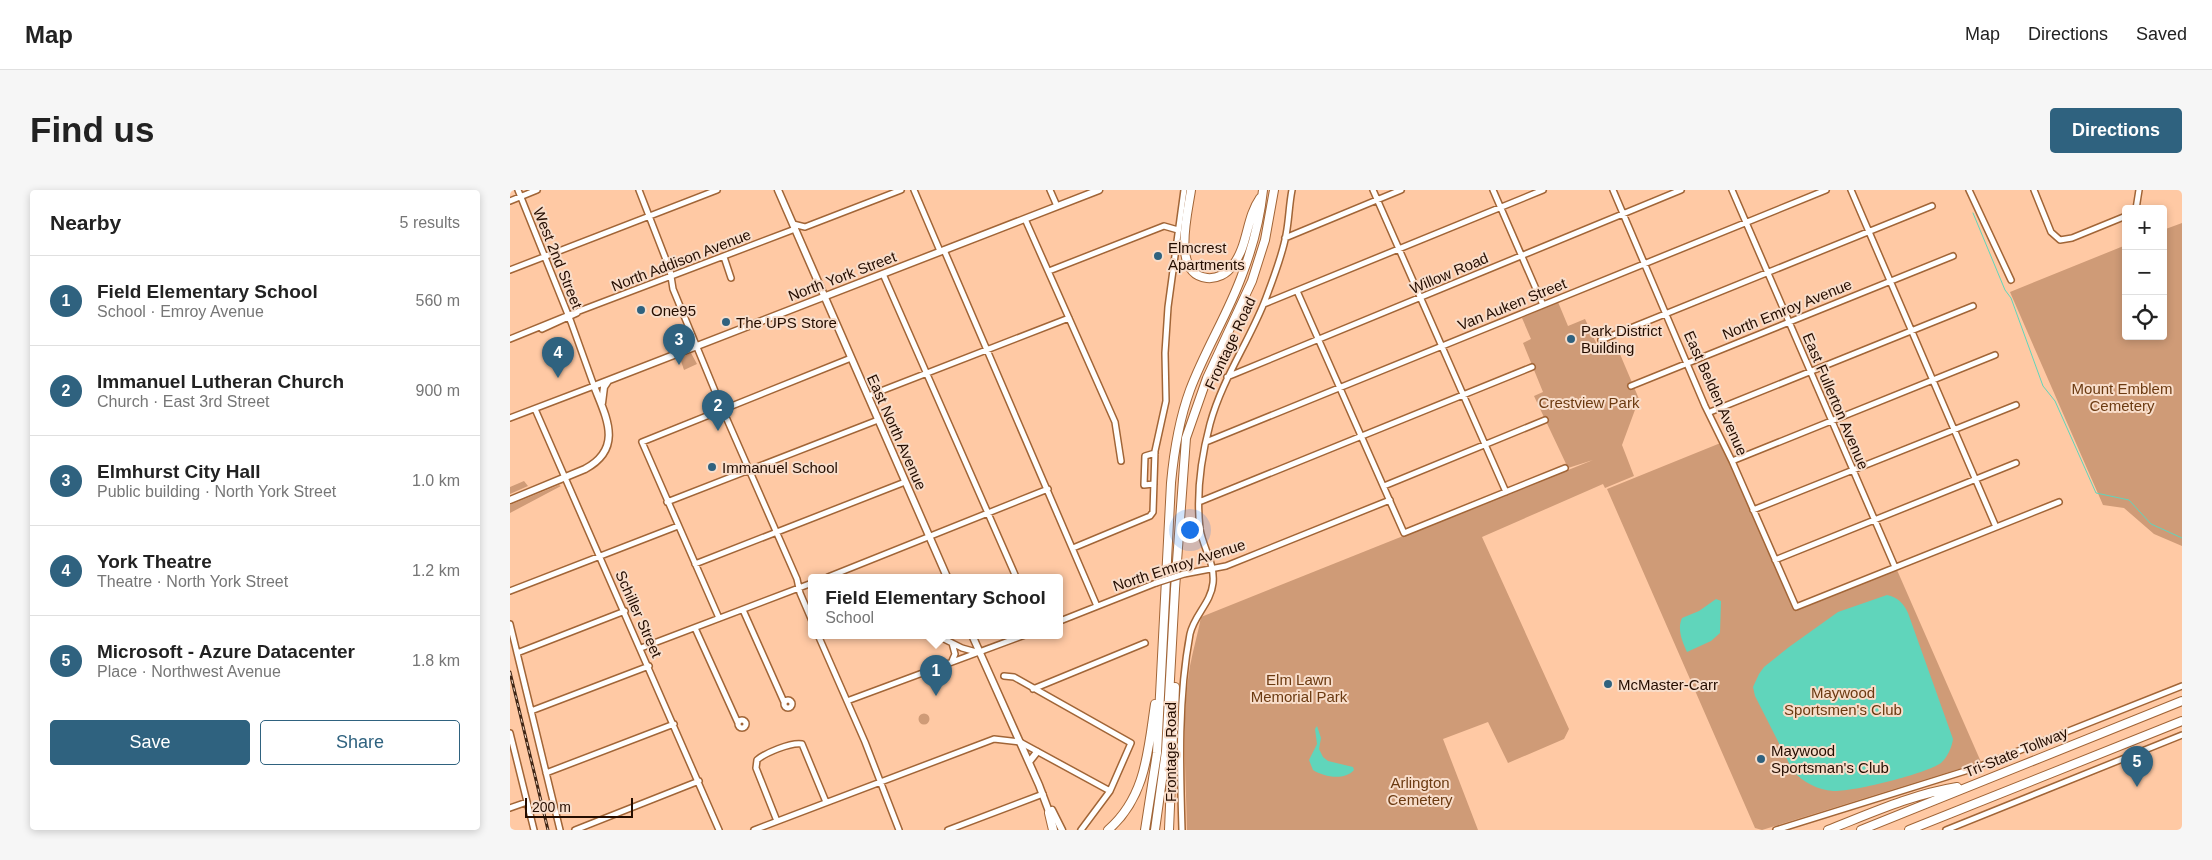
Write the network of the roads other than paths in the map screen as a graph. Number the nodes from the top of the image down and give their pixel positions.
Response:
1 (518, 190) edge
2 (537, 190) edge
3 (639, 190) edge
4 (717, 190) edge
5 (778, 190) edge
6 (901, 190) edge
7 (914, 190) edge
8 (1050, 190) edge
9 (1099, 190) edge
10 (1184, 190) edge
11 (1191, 190) edge
12 (1274, 190) edge
13 (1292, 190) edge
14 (1373, 190) edge
15 (1401, 190) edge
16 (1493, 190) edge
17 (1543, 190) edge
18 (1613, 190) edge
19 (1681, 190) edge
20 (1732, 190) edge
21 (1826, 190) edge
22 (1850, 190) edge
23 (1971, 190) edge
24 (2034, 190) edge
25 (2139, 190) edge
26 (1262, 192) edge
27 (520, 196) junction
28 (510, 200) edge
29 (1378, 200) junction
30 (2137, 205) edge
31 (1057, 206) junction
32 (1932, 206) dead end
33 (1500, 208) junction
34 (1623, 214) junction
35 (650, 216) junction
36 (1025, 218) junction
37 (2122, 218) edge
38 (1746, 222) junction
39 (794, 227) junction
40 (805, 227) junction
41 (1178, 230) junction
42 (1868, 231) junction
43 (798, 237) junction
44 (1285, 238) junction
45 (1399, 249) junction
46 (942, 251) junction
47 (1521, 256) junction
48 (1952, 256) dead end
49 (544, 257) junction
50 (724, 257) junction
51 (1645, 264) junction
52 (510, 270) edge
53 (1048, 271) junction
54 (1767, 272) junction
55 (883, 274) junction
56 (671, 277) junction
57 (731, 278) dead end
58 (2010, 280) dead end
59 (1890, 281) junction
60 (1297, 292) junction
61 (824, 296) junction
62 (1421, 298) junction
63 (1264, 304) junction
64 (1543, 305) junction
65 (1973, 306) dead end
66 (1666, 314) junction
67 (567, 317) junction
68 (1069, 318) junction
69 (1789, 322) junction
70 (1911, 331) junction
71 (510, 339) edge
72 (1319, 340) junction
73 (1601, 340) dead end
74 (696, 347) junction
75 (1442, 347) junction
76 (987, 350) junction
77 (1995, 355) dead end
78 (851, 358) junction
79 (1687, 363) junction
80 (1532, 367) dead end
81 (1810, 372) junction
82 (927, 373) junction
83 (1226, 377) junction
84 (608, 380) junction
85 (1932, 380) junction
86 (594, 386) junction
87 (1631, 386) dead end
88 (1340, 389) junction
89 (868, 396) junction
90 (1464, 396) junction
91 (2016, 405) dead end
92 (602, 407) junction
93 (722, 408) junction
94 (535, 409) junction
95 (1710, 412) junction
96 (510, 418) edge
97 (878, 420) junction
98 (1545, 420) dead end
99 (1831, 421) junction
100 (1954, 430) junction
101 (1362, 438) junction
102 (1206, 442) junction
103 (1485, 445) junction
104 (1155, 454) junction
105 (1732, 461) junction
106 (1121, 462) dead end
107 (2016, 463) dead end
108 (1565, 468) dead end
109 (749, 470) junction
110 (1853, 470) junction
111 (566, 477) junction
112 (1975, 479) junction
113 (905, 482) junction
114 (1154, 484) junction
115 (1384, 486) junction
116 (1048, 489) junction
117 (1506, 492) junction
118 (510, 500) edge
119 (1390, 500) junction
120 (667, 502) junction
121 (1199, 502) junction
122 (2059, 502) dead end
123 (1754, 510) junction
124 (989, 513) junction
125 (1874, 520) junction
126 (678, 526) junction
127 (1996, 527) junction
128 (777, 532) junction
129 (930, 538) junction
130 (1074, 548) junction
131 (600, 556) junction
132 (1776, 560) junction
133 (695, 564) junction
134 (1895, 567) junction
135 (1214, 569) junction
136 (840, 574) edge
137 (946, 574) edge
138 (1015, 574) edge
139 (808, 584) edge
140 (800, 587) junction
141 (1174, 589) junction
142 (510, 591) edge
143 (1098, 606) junction
144 (743, 610) junction
145 (625, 611) junction
146 (808, 612) edge
147 (719, 618) junction
148 (1063, 620) edge
149 (510, 624) edge
150 (695, 628) junction
151 (820, 639) edge
152 (944, 639) edge
153 (974, 639) edge
154 (1014, 639) edge
155 (951, 643) junction
156 (1145, 643) dead end
157 (641, 648) junction
158 (518, 653) junction
159 (980, 653) junction
160 (1161, 660) junction
161 (951, 661) junction
162 (648, 666) junction
163 (1004, 676) dead end
164 (2182, 686) edge
165 (1033, 689) junction
166 (847, 701) junction
167 (2182, 701) edge
168 (784, 702) dead end
169 (532, 711) junction
170 (2182, 720) edge
171 (738, 723) dead end
172 (674, 724) junction
173 (510, 733) edge
174 (2182, 735) edge
175 (1020, 742) junction
176 (1037, 752) junction
177 (1029, 762) junction
178 (546, 773) junction
179 (699, 781) junction
180 (880, 781) junction
181 (1971, 785) junction
182 (1110, 791) junction
183 (1043, 794) junction
184 (526, 802) junction
185 (826, 802) junction
186 (510, 808) edge
187 (1049, 813) joint
188 (777, 821) junction
189 (534, 830) edge
190 (560, 830) edge
191 (575, 830) edge
192 (719, 830) edge
193 (754, 830) edge
194 (899, 830) edge
195 (948, 830) edge
196 (1054, 830) edge
197 (1062, 830) edge
198 (1081, 830) edge
199 (1108, 830) edge
200 (1145, 830) edge
201 (1155, 830) edge
202 (1169, 830) edge
203 (1182, 830) edge
204 (1776, 830) edge
205 (1828, 830) edge
206 (1861, 830) edge
207 (1909, 830) edge
208 (1946, 830) edge

1 - 27 street, West 2nd Street
2 - 27 street
3 - 35 street
4 - 35 street
5 - 39 main road, East North Avenue
6 - 40 street
7 - 46 street
8 - 31 street
9 - 31 main road, North York Street
10 - 41 street
11 - 26 highway
12 - 141 highway
13 - 44 street, Frontage Road
14 - 29 street
15 - 29 street
16 - 33 street
17 - 33 street
18 - 34 street, East Belden Avenue
19 - 34 street, Willow Road
20 - 38 street, East Fullerton Avenue
21 - 38 street, Van Auken Street
22 - 42 street
23 - 58 street
24 - 37 street
25 - 30 street
26 - 160 highway
27 - 28 street
27 - 49 street, West 2nd Street
29 - 44 street
29 - 45 street
31 - 36 main road, North York Street
32 - 42 street
33 - 45 street
33 - 47 street
34 - 47 street, Willow Road
34 - 51 street, East Belden Avenue
35 - 49 street
35 - 56 street
36 - 46 main road, North York Street
36 - 53 street
38 - 51 street, Van Auken Street
38 - 54 street, East Fullerton Avenue
39 - 40 street
39 - 43 main road, East North Avenue
39 - 50 street, North Addison Avenue
40 - 43 street
41 - 53 street
41 - 104 street
42 - 54 street
42 - 59 street
43 - 61 main road, East North Avenue
44 - 63 street, Frontage Road
45 - 60 street
45 - 62 street
46 - 55 main road, North York Street
46 - 76 street
47 - 62 street, Willow Road
47 - 64 street
48 - 59 street, North Emroy Avenue
49 - 52 street
49 - 67 street, West 2nd Street
50 - 56 street, North Addison Avenue
50 - 57 street
51 - 64 street, Van Auken Street
51 - 66 street, East Belden Avenue
53 - 68 street
54 - 66 street
54 - 69 street, East Fullerton Avenue
55 - 61 main road, North York Street
55 - 82 street
56 - 67 street, North Addison Avenue
56 - 74 street
59 - 69 street, North Emroy Avenue
59 - 70 street
60 - 63 street
60 - 72 street
61 - 74 main road, North York Street
61 - 78 main road, East North Avenue
62 - 72 street, Willow Road
62 - 75 street
63 - 83 street, Frontage Road
64 - 75 street, Van Auken Street
65 - 70 street
66 - 73 street
66 - 79 street, East Belden Avenue
67 - 71 street, North Addison Avenue
67 - 86 street, West 2nd Street
68 - 76 street
68 - 106 street
69 - 79 street, North Emroy Avenue
69 - 81 street, East Fullerton Avenue
70 - 81 street
70 - 85 street
72 - 83 street, Willow Road
72 - 88 street
74 - 84 main road, North York Street
74 - 93 street
75 - 88 street, Van Auken Street
75 - 90 street
76 - 82 street
76 - 116 street
77 - 85 street
78 - 89 main road, East North Avenue
78 - 93 street
79 - 87 street, North Emroy Avenue
79 - 95 street, East Belden Avenue
80 - 90 street
81 - 95 street
81 - 99 street, East Fullerton Avenue
82 - 89 street
82 - 124 street
83 - 102 street, Frontage Road
84 - 86 main road, North York Street
84 - 92 main road
85 - 99 street
85 - 100 street
86 - 92 main road
86 - 94 street, North York Street
88 - 101 street
88 - 102 street, Van Auken Street
89 - 97 main road, East North Avenue
90 - 101 street
90 - 103 street
91 - 100 street
92 - 111 main road
93 - 109 street
93 - 120 street
94 - 96 street, North York Street
94 - 111 street, Schiller Street
95 - 105 street, East Belden Avenue
97 - 109 street
97 - 113 main road, East North Avenue
98 - 103 street
99 - 105 street
99 - 110 street, East Fullerton Avenue
100 - 110 street
100 - 112 street
101 - 115 street
101 - 121 street
102 - 121 street, Frontage Road
103 - 115 street
103 - 117 street
104 - 114 street
104 - 114 street
105 - 123 street, East Belden Avenue
107 - 112 street
108 - 117 street
109 - 120 street
109 - 128 street
110 - 123 street
110 - 125 street, East Fullerton Avenue
111 - 118 main road
111 - 131 street, Schiller Street
112 - 125 street
112 - 127 street
113 - 128 street
113 - 129 main road, East North Avenue
114 - 130 street
115 - 119 street
116 - 124 street
116 - 130 street
117 - 119 street
119 - 135 street, North Emroy Avenue
120 - 126 street
121 - 135 street, Frontage Road
122 - 127 street
123 - 132 street, East Belden Avenue
124 - 129 street
124 - 138 street
125 - 132 street
125 - 134 street, East Fullerton Avenue
126 - 131 street
126 - 133 street
127 - 134 street
128 - 133 street
128 - 140 street
129 - 136 street
129 - 137 main road, East North Avenue
130 - 143 street
131 - 142 street
131 - 145 street, Schiller Street
132 - 134 street, East Belden Avenue
133 - 147 street
135 - 143 street, North Emroy Avenue, bridge
135 - 203 street, Frontage Road
139 - 140 street
140 - 144 street
140 - 146 street
141 - 201 highway
141 - 202 highway
143 - 148 street, North Emroy Avenue
144 - 147 street
144 - 168 street
145 - 157 street, Schiller Street
145 - 158 street
147 - 150 street
149 - 158 street
150 - 157 street
150 - 171 street
151 - 166 street
152 - 155 street
153 - 159 main road
154 - 159 street
155 - 159 street
155 - 161 street
156 - 165 street
157 - 162 street, Schiller Street
158 - 169 street
159 - 161 street
159 - 175 main road
160 - 199 highway
160 - 200 highway
161 - 166 street
162 - 169 street
162 - 172 street, Schiller Street
163 - 165 street
164 - 204 street
165 - 182 street
166 - 180 street
167 - 181 highway, Tri-State Tollway
169 - 178 street
170 - 207 highway
172 - 178 street
172 - 179 street, Schiller Street
173 - 184 street
174 - 208 street
175 - 176 street
175 - 177 main road
175 - 180 street
176 - 177 main road
176 - 182 street
177 - 183 main road
178 - 190 street
179 - 191 street
179 - 192 street, Schiller Street
180 - 185 street
180 - 194 street
181 - 205 highway
181 - 206 highway, Tri-State Tollway
182 - 198 street
183 - 187 main road
183 - 195 street
183 - 197 main road
184 - 186 street
184 - 189 street
185 - 188 street
185 - 188 street
187 - 196 highway
188 - 193 street

